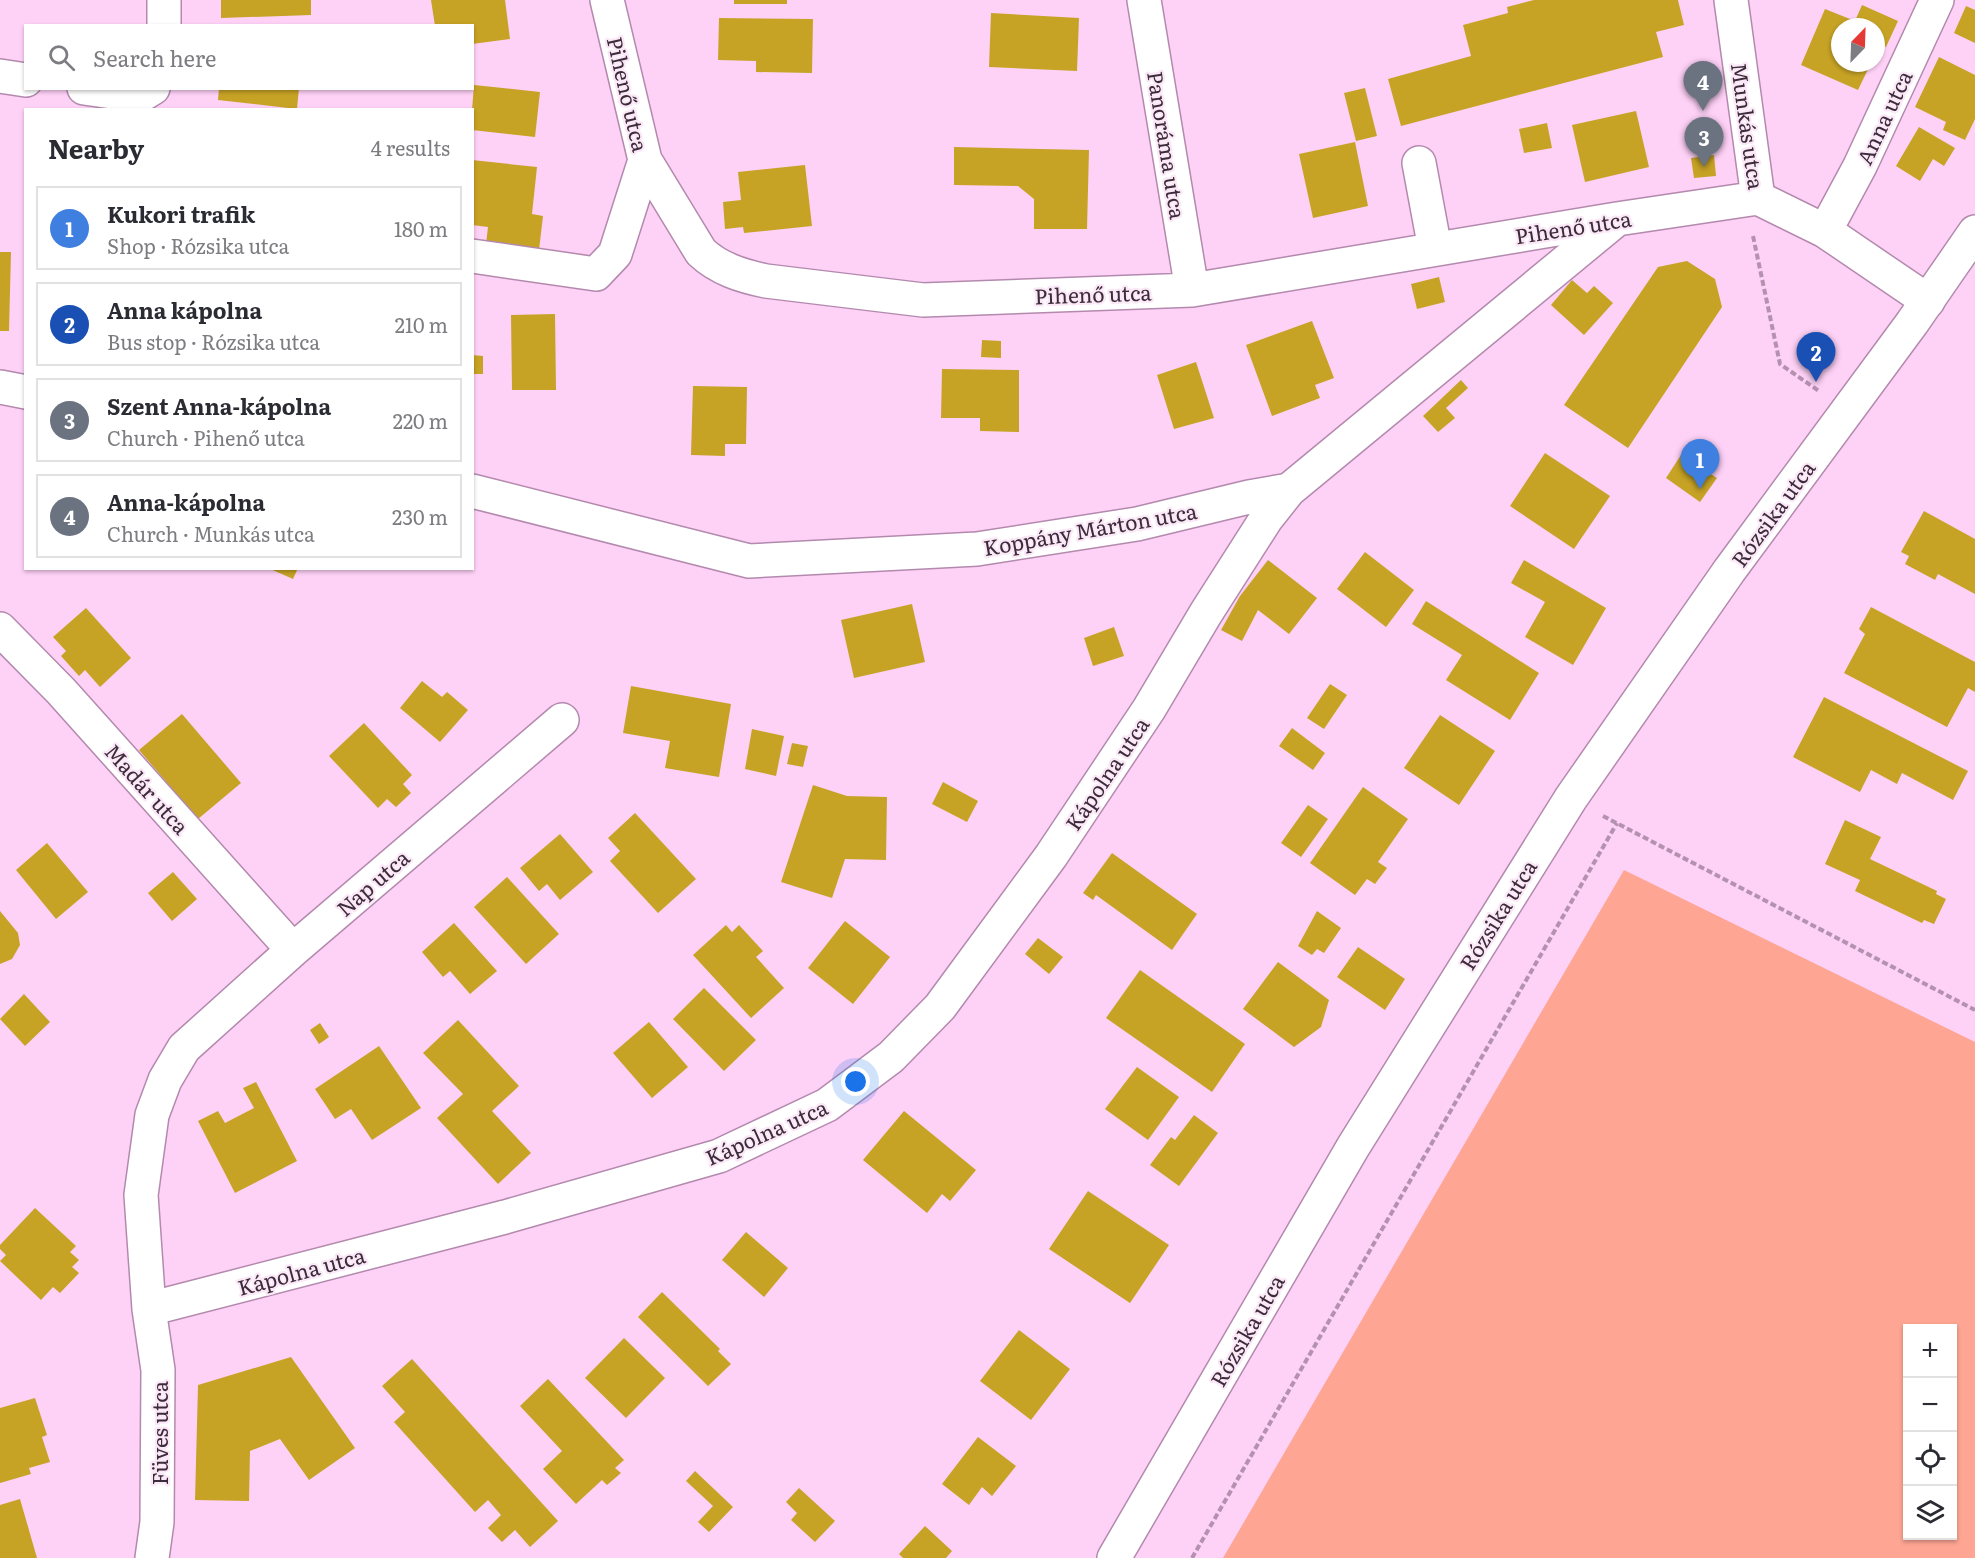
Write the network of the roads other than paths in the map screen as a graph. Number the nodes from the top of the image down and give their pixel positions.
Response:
1 (164, 0) edge
2 (607, 0) edge
3 (1143, 0) edge
4 (1731, 0) edge
5 (1937, 0) edge
6 (164, 24) edge
7 (0, 76) edge
8 (24, 80) edge
9 (98, 90) edge
10 (150, 90) edge
11 (645, 160) junction
12 (1419, 163) dead end
13 (1752, 199) junction
14 (1617, 219) junction
15 (1825, 231) junction
16 (1975, 232) edge
17 (1435, 249) junction
18 (474, 256) edge
19 (1192, 290) junction
20 (1928, 301) junction
21 (0, 387) edge
22 (24, 392) edge
23 (1289, 490) junction
24 (474, 492) edge
25 (0, 629) edge
26 (562, 720) dead end
27 (293, 950) junction
28 (149, 1309) junction
29 (152, 1558) edge
30 (1114, 1558) edge

1 - 6 street
2 - 11 street, Pihenő utca
3 - 19 street, Panoráma utca
4 - 13 street, Munkás utca
5 - 15 street, Anna utca
7 - 8 street
9 - 10 street
11 - 18 street
11 - 19 street, Pihenő utca
12 - 17 street
13 - 14 street, Pihenő utca
13 - 15 street, Munkás utca
14 - 17 street, Pihenő utca
14 - 23 street, Koppány Márton utca
15 - 20 street, Munkás utca
16 - 20 street, Rózsika utca
17 - 19 street, Pihenő utca
20 - 30 street, Rózsika utca
21 - 22 street
23 - 24 street, Koppány Márton utca
23 - 28 street, Kápolna utca
25 - 27 street, Madár utca
26 - 27 street, Nap utca
27 - 28 street, Nap utca
28 - 29 street, Füves utca

